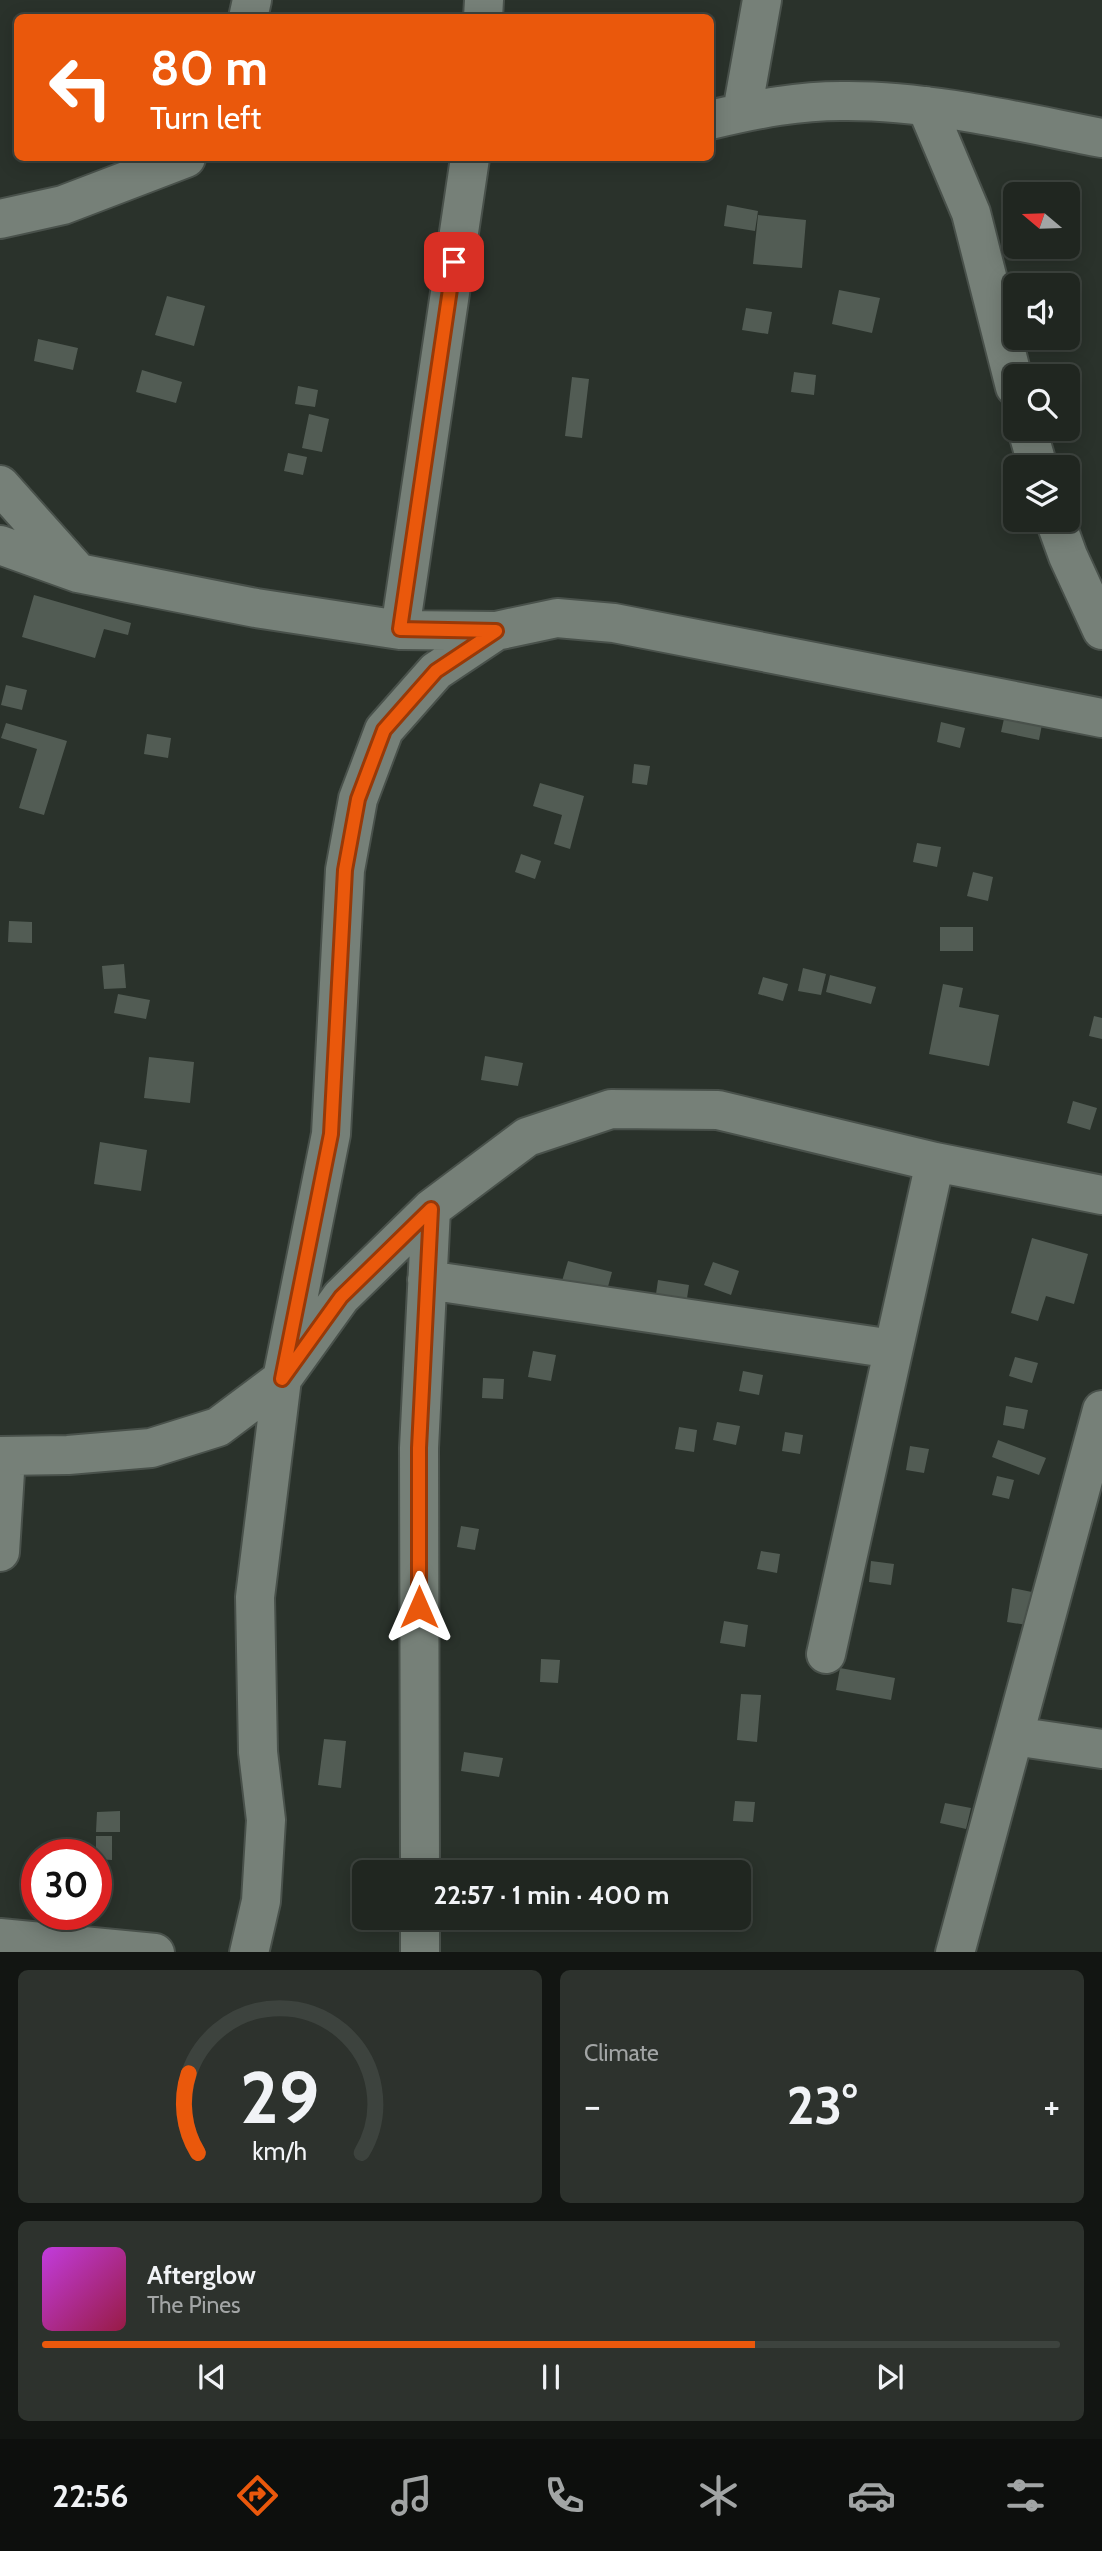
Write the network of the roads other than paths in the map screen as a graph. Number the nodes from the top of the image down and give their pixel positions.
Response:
1 (762, 0) edge
2 (926, 106) junction
3 (726, 116) edge
4 (1102, 138) edge
5 (178, 161) edge
6 (470, 161) edge
7 (0, 219) edge
8 (1009, 364) edge
9 (0, 485) edge
10 (1059, 532) edge
11 (0, 545) edge
12 (78, 573) junction
13 (400, 629) junction
14 (1102, 630) edge
15 (496, 631) junction
16 (1102, 718) edge
17 (935, 1162) junction
18 (1102, 1195) edge
19 (431, 1209) junction
20 (427, 1280) junction
21 (893, 1349) junction
22 (282, 1379) junction
23 (1102, 1410) edge
24 (3, 1456) edge
25 (0, 1552) edge
26 (826, 1654) dead end
27 (1014, 1735) junction
28 (1102, 1749) edge
29 (420, 1860) edge
30 (420, 1930) edge
31 (0, 1938) edge
32 (155, 1952) edge
33 (248, 1952) edge
34 (420, 1952) edge
35 (956, 1952) edge

1 - 3 street
2 - 3 street
2 - 4 street
2 - 8 street
5 - 7 street
6 - 13 street
9 - 12 street
10 - 14 street
11 - 12 street
12 - 13 street
13 - 15 street
15 - 16 street
15 - 22 street
17 - 18 street
17 - 19 street
17 - 21 street
19 - 20 street
19 - 22 street
20 - 21 street
20 - 29 street
21 - 26 street
22 - 24 street
22 - 33 street
23 - 27 street
24 - 25 street
27 - 28 street
27 - 35 street
30 - 34 street
31 - 32 street

